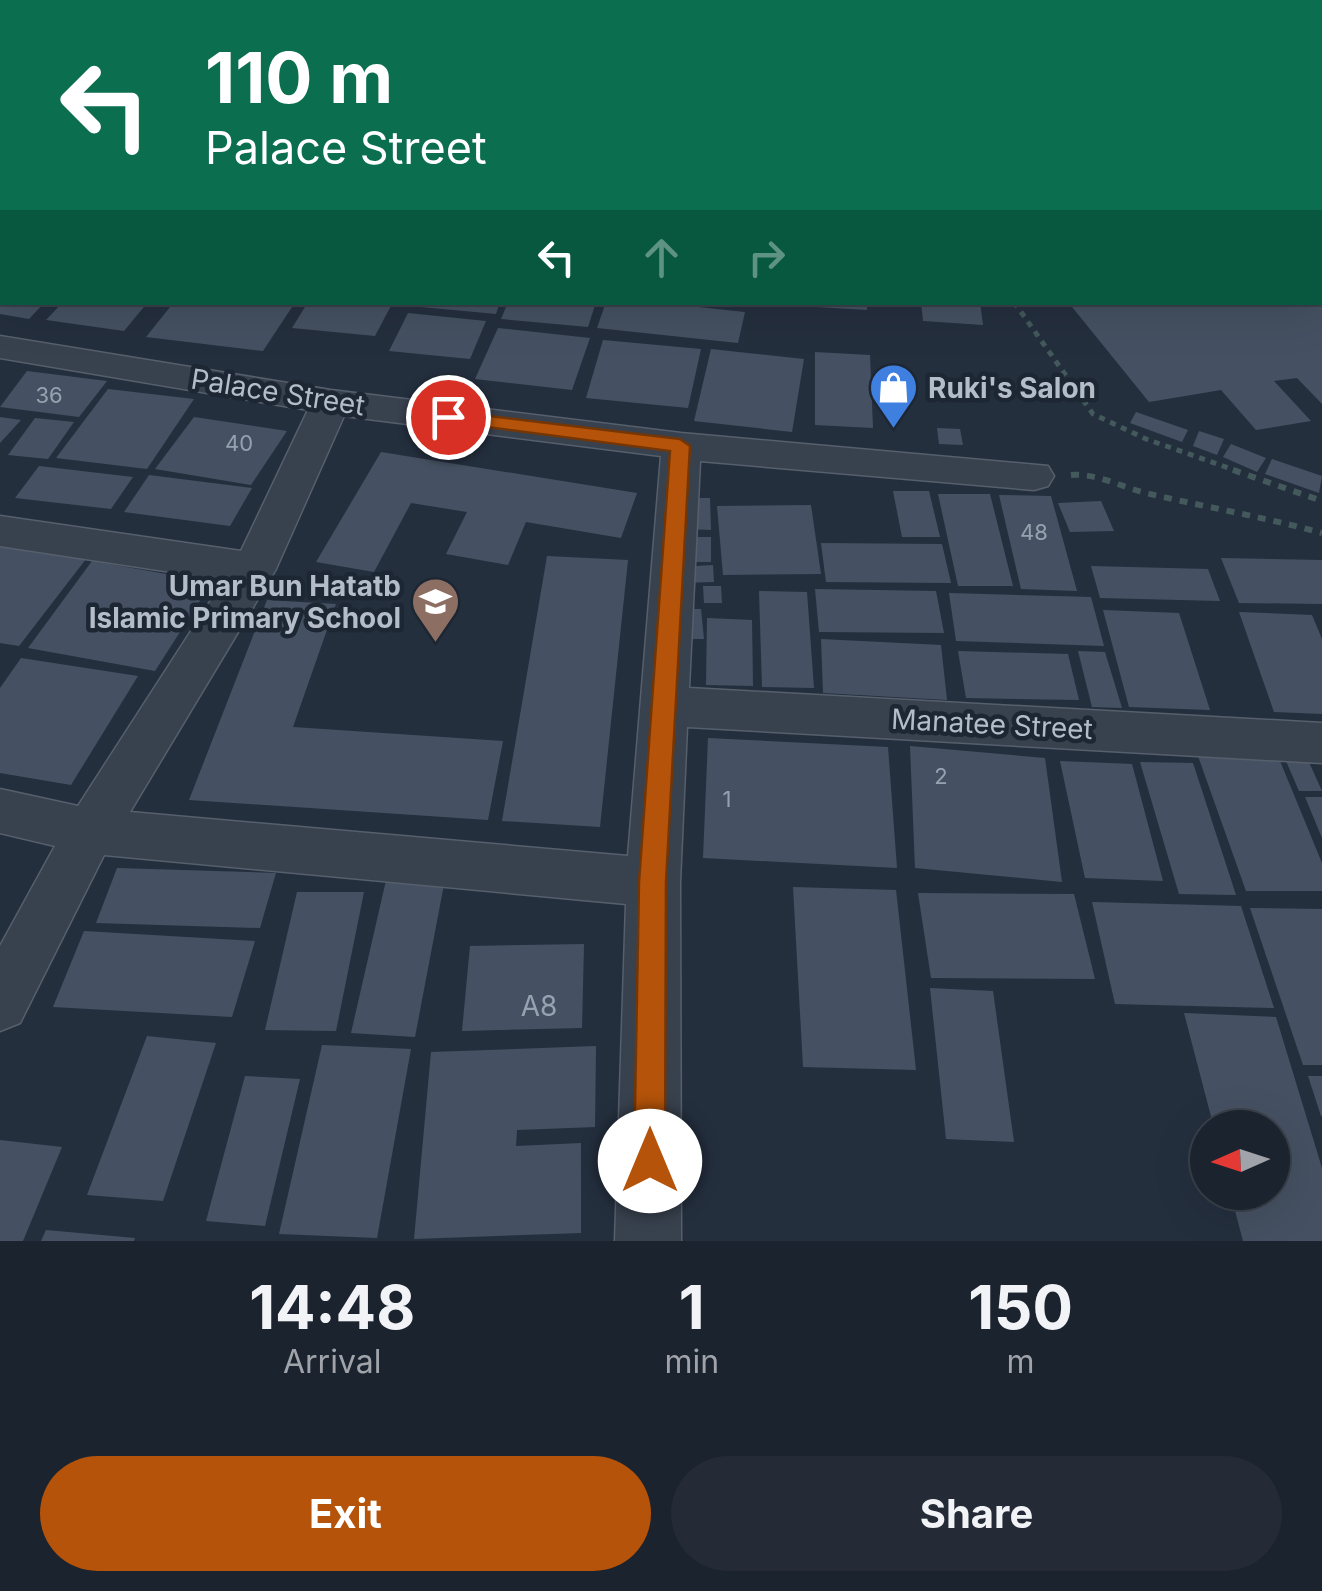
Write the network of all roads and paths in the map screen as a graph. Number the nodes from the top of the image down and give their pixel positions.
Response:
1 (1016, 305) edge
2 (0, 348) edge
3 (331, 402) junction
4 (680, 446) junction
5 (1034, 476) joint
6 (1322, 500) edge
7 (0, 531) edge
8 (1322, 532) edge
9 (254, 568) junction
10 (662, 706) junction
11 (1322, 743) edge
12 (0, 811) edge
13 (90, 831) junction
14 (653, 882) junction
15 (0, 1004) edge
16 (648, 1241) edge

1 - 6 path
2 - 3 street, Palace Street
3 - 4 street, Palace Street
3 - 9 street
4 - 5 street, Palace Street
4 - 10 street
5 - 8 path
7 - 9 street
9 - 13 street
10 - 11 street, Manatee Street
10 - 14 street
12 - 13 street
13 - 14 street
13 - 15 street
14 - 16 street

